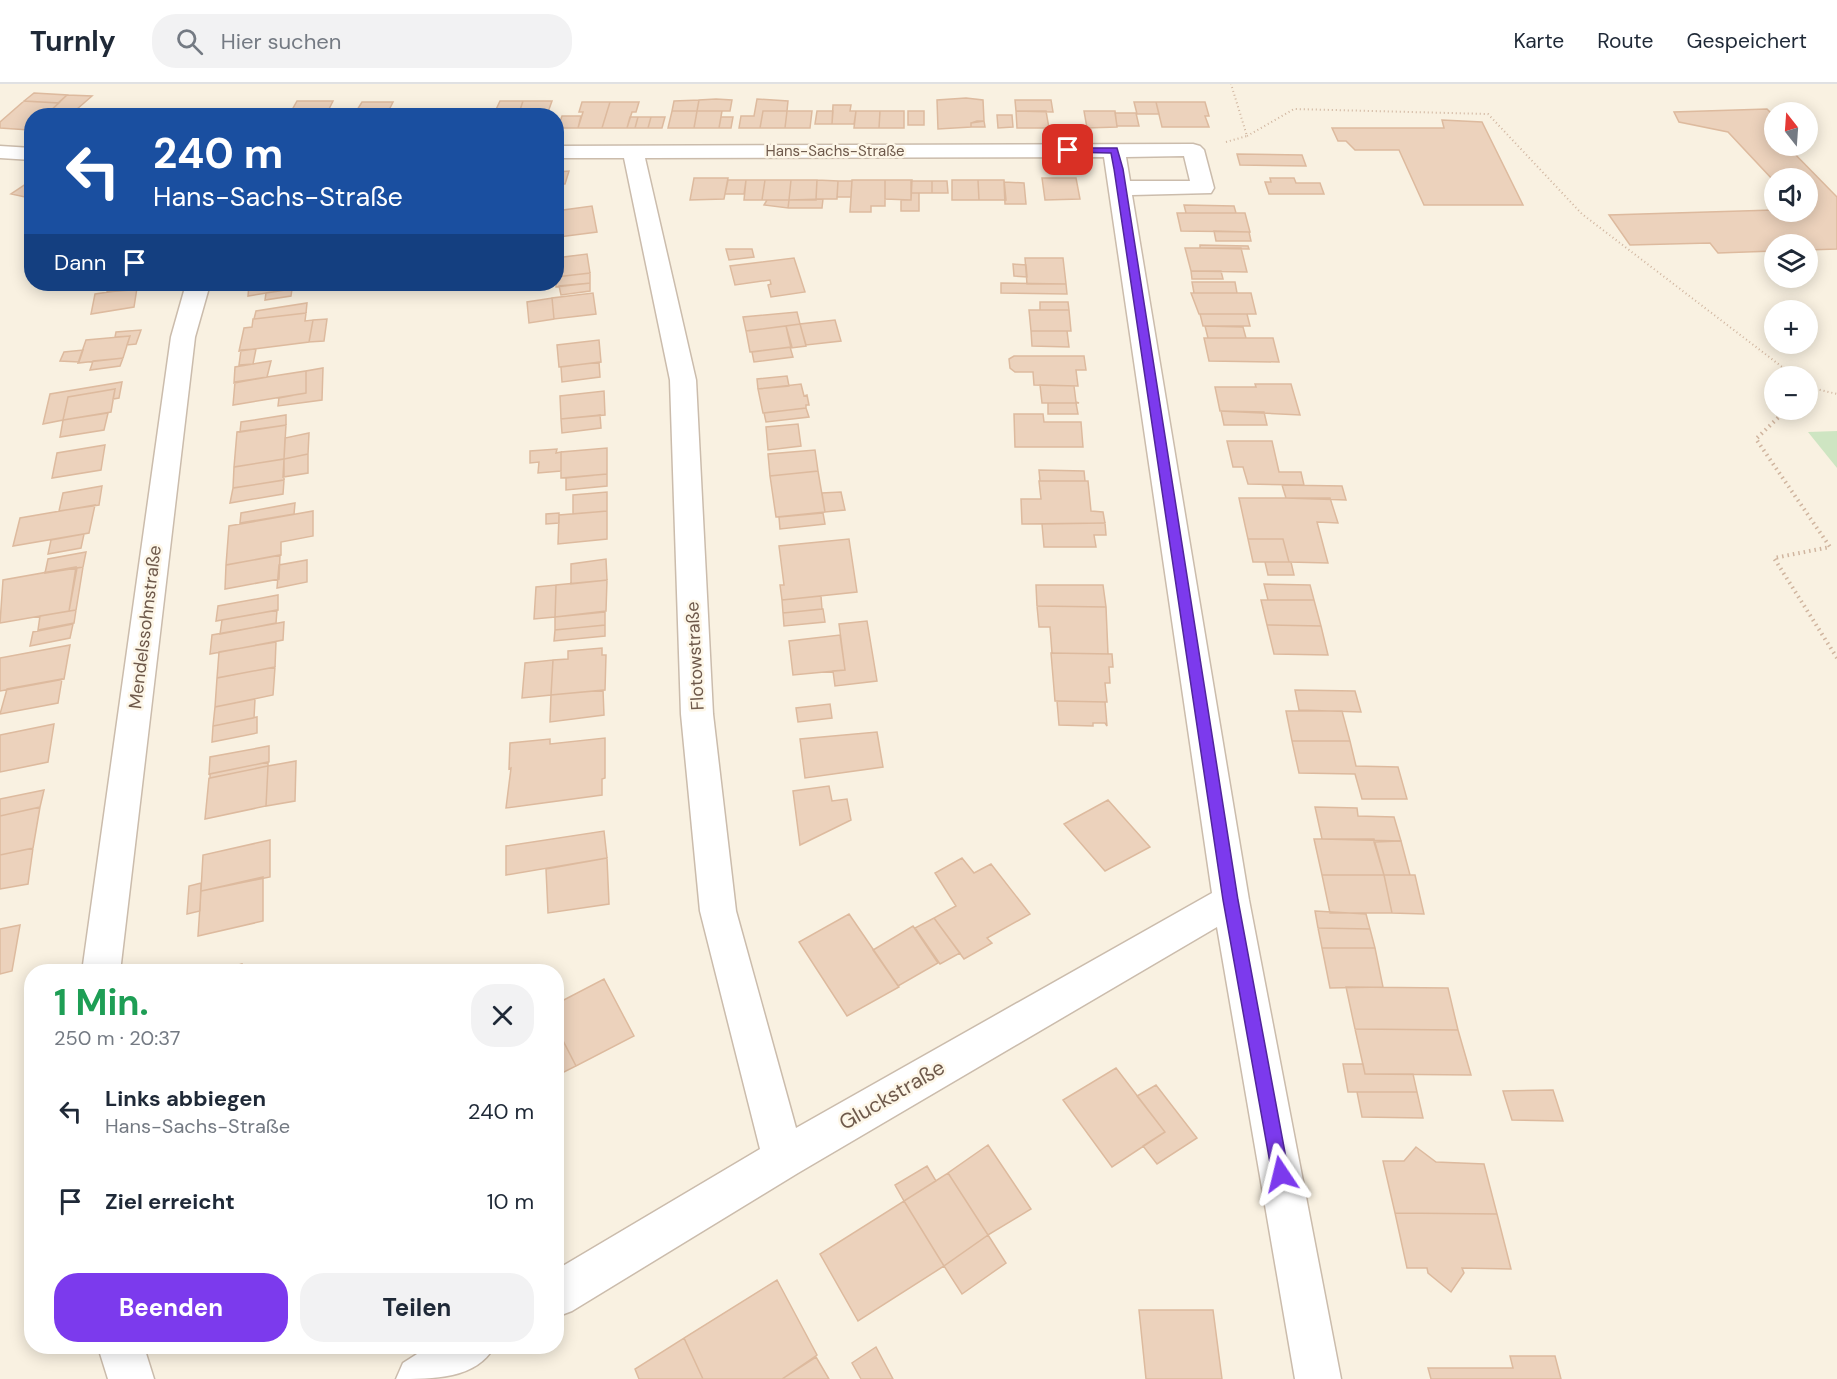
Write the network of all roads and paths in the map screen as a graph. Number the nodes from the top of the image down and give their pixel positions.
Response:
1 (1231, 84) edge
2 (1247, 136) junction
3 (1114, 150) junction
4 (1193, 150) junction
5 (633, 151) junction
6 (0, 152) edge
7 (564, 152) edge
8 (24, 154) edge
9 (1122, 188) junction
10 (196, 291) edge
11 (1781, 366) edge
12 (1818, 390) edge
13 (1837, 394) edge
14 (1776, 420) edge
15 (1837, 658) edge
16 (1231, 900) junction
17 (102, 964) edge
18 (783, 1158) junction
19 (564, 1290) edge
20 (124, 1354) edge
21 (460, 1354) edge
22 (131, 1379) edge
23 (419, 1379) edge
24 (1318, 1379) edge

1 - 2 path
2 - 4 path
2 - 11 path
3 - 4 street, Hans-Sachs-Straße
3 - 5 street, Hans-Sachs-Straße
3 - 9 street
4 - 9 street
5 - 7 street, Hans-Sachs-Straße
5 - 18 street, Flotowstraße
6 - 8 street
9 - 16 street
10 - 17 street, Mendelssohnstraße
12 - 13 path
14 - 15 path
16 - 18 street, Gluckstraße
16 - 24 street
18 - 19 street, Gluckstraße
20 - 22 street
21 - 23 street

